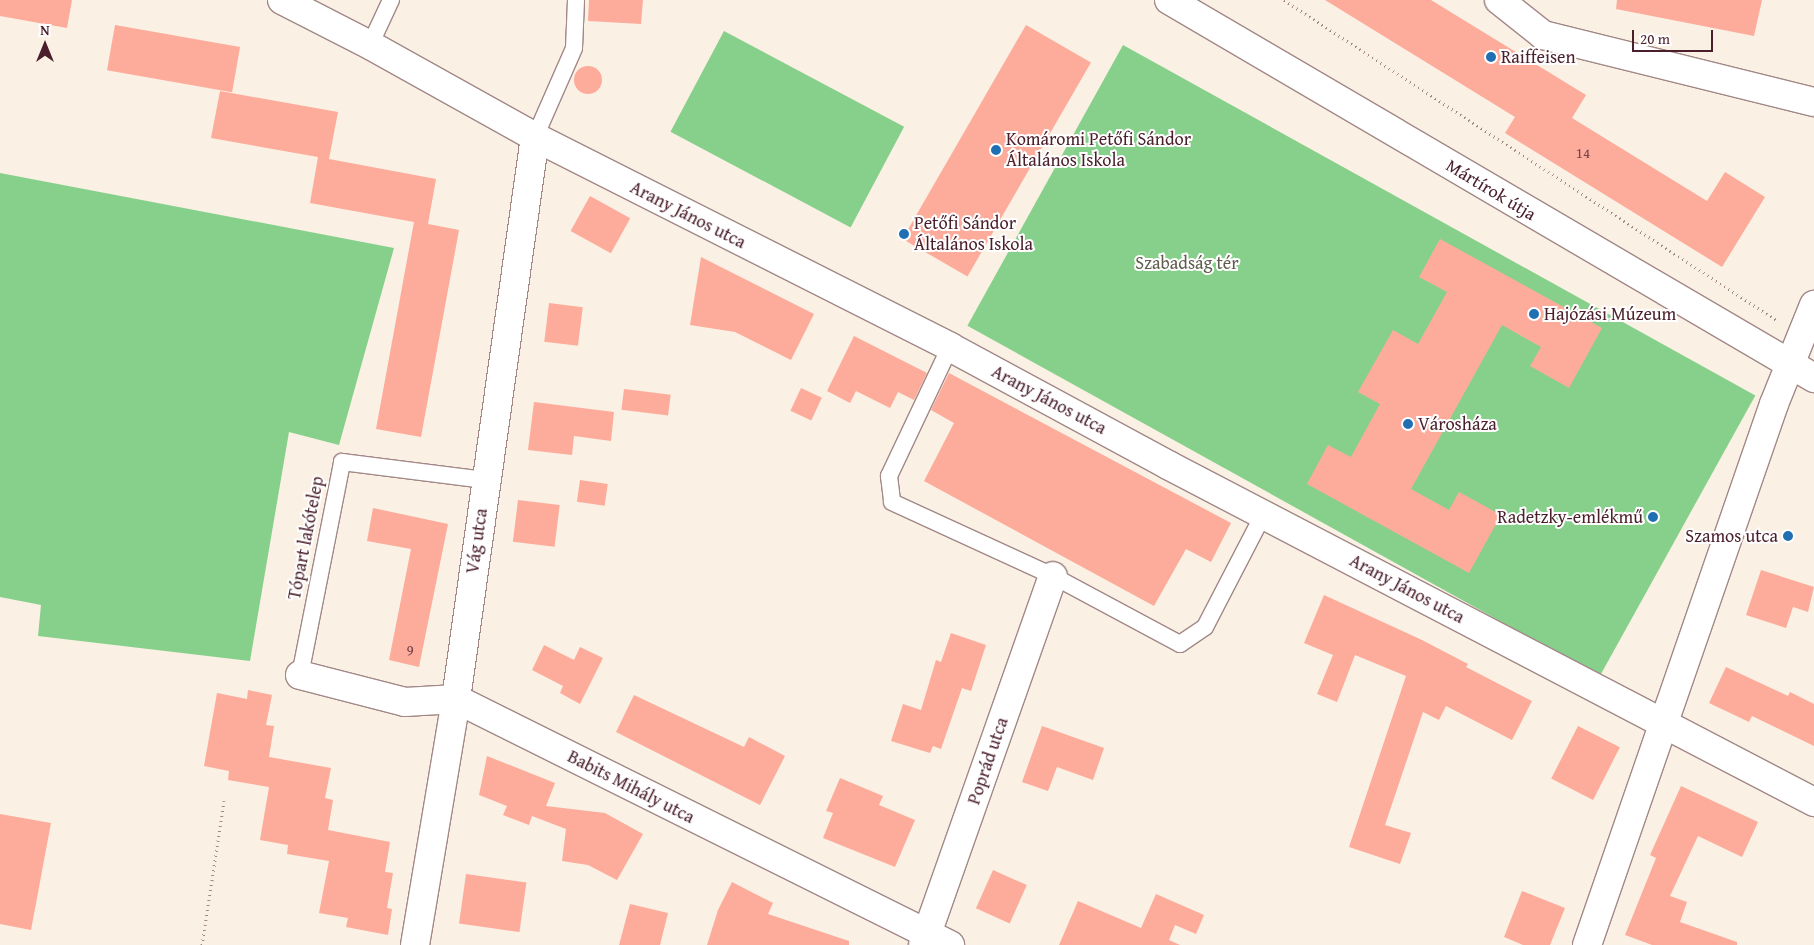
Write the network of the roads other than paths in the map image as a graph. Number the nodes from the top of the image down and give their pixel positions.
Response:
1 (282, 0) edge
2 (391, 0) edge
3 (576, 0) edge
4 (1499, 0) edge
5 (1172, 1) edge
6 (370, 45) junction
7 (1814, 102) edge
8 (535, 137) junction
9 (1814, 305) edge
10 (950, 347) junction
11 (1790, 366) junction
12 (1814, 378) edge
13 (485, 480) junction
14 (1264, 513) junction
15 (1054, 576) junction
16 (300, 675) joint
17 (456, 699) junction
18 (1664, 725) junction
19 (1814, 802) edge
20 (933, 942) edge
21 (415, 945) edge
22 (1588, 945) edge

1 - 6 street, Arany János utca
2 - 6 lane
3 - 8 lane
4 - 7 street
5 - 11 street, Mártírok útja
6 - 8 street, Arany János utca
8 - 10 street, Arany János utca
8 - 13 street, Vág utca
9 - 11 street
10 - 14 street, Arany János utca
10 - 15 lane
11 - 12 street, Mártírok útja
11 - 18 street
13 - 16 lane, Tópart lakótelep
13 - 17 street, Vág utca
14 - 15 lane
14 - 18 street, Arany János utca
15 - 20 street, Poprád utca
16 - 17 street
17 - 20 street, Babits Mihály utca
17 - 21 street, Vág utca
18 - 19 street, Arany János utca
18 - 22 street

